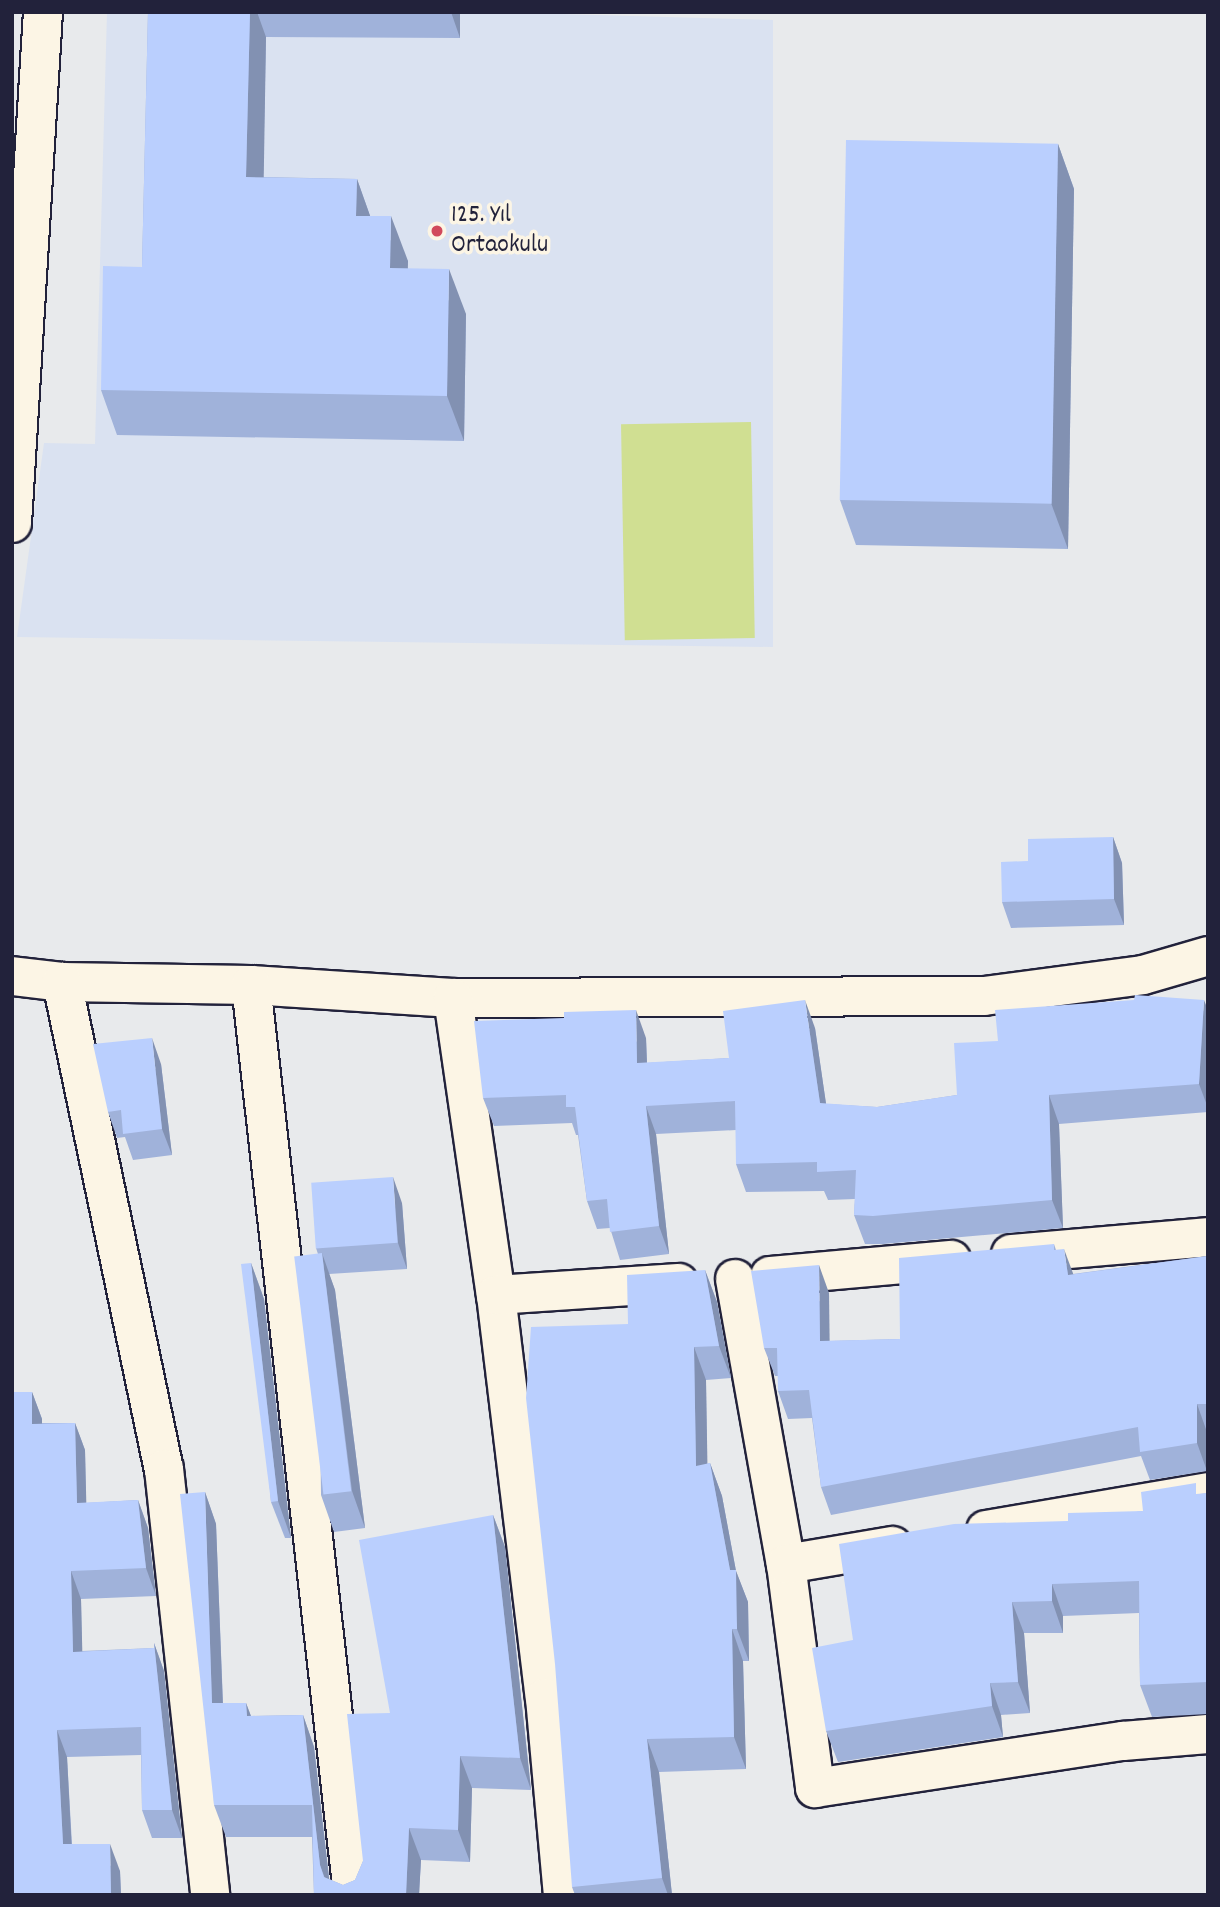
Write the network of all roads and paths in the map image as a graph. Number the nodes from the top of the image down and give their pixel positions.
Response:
1 (43, 12) edge
2 (12, 523) edge
3 (1208, 956) edge
4 (12, 976) edge
5 (62, 982) junction
6 (251, 985) junction
7 (453, 998) junction
8 (1208, 1237) edge
9 (735, 1279) junction
10 (496, 1294) junction
11 (1208, 1492) edge
12 (786, 1564) junction
13 (1208, 1734) edge
14 (210, 1895) edge
15 (354, 1895) edge
16 (563, 1895) edge

1 - 2 street
3 - 7 street
4 - 5 street
5 - 6 street
5 - 14 street
6 - 7 street
6 - 15 street
7 - 10 street
8 - 9 street
9 - 10 street
9 - 12 street
10 - 16 street
11 - 12 street
12 - 13 street

